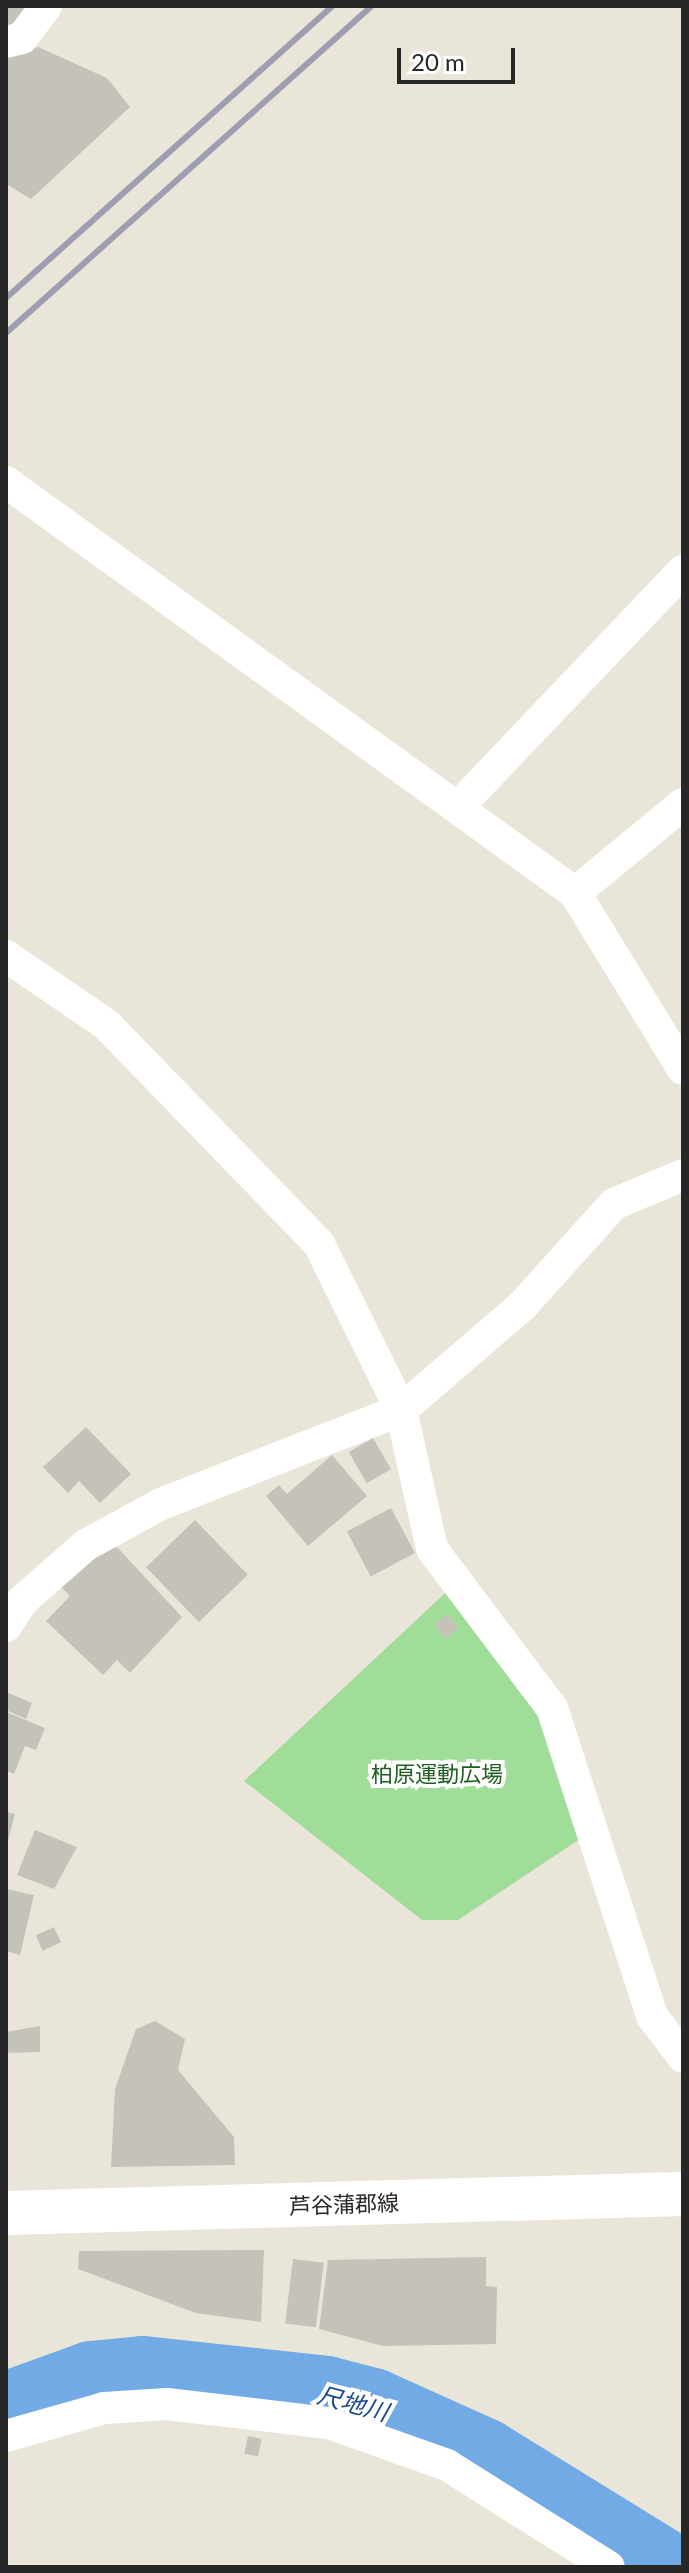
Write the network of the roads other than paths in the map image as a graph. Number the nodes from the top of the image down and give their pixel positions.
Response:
1 (46, 6) edge
2 (6, 42) edge
3 (6, 482) edge
4 (683, 571) edge
5 (683, 804) edge
6 (459, 806) junction
7 (575, 893) junction
8 (6, 956) edge
9 (683, 1069) edge
10 (683, 1175) edge
11 (401, 1410) junction
12 (6, 1626) edge
13 (683, 2057) edge
14 (683, 2194) edge
15 (6, 2213) edge
16 (6, 2436) edge
17 (609, 2567) edge

1 - 2 street
3 - 6 street
4 - 6 street
5 - 7 street
6 - 7 street
7 - 9 street
8 - 11 street
10 - 11 street
11 - 12 street
11 - 13 street
14 - 15 main road, 芦谷蒲郡線
16 - 17 street

